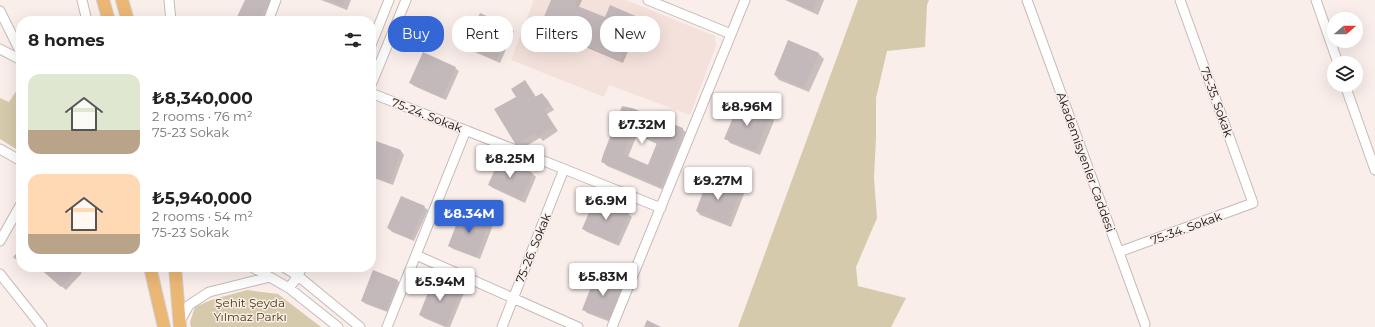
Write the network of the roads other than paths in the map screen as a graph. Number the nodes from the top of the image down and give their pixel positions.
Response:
1 (82, 0) edge
2 (103, 0) edge
3 (122, 0) edge
4 (169, 0) edge
5 (276, 0) edge
6 (389, 0) edge
7 (406, 0) edge
8 (648, 0) edge
9 (745, 0) edge
10 (1027, 0) edge
11 (1180, 0) edge
12 (1316, 0) edge
13 (0, 12) edge
14 (86, 16) edge
15 (108, 16) edge
16 (127, 16) edge
17 (171, 16) edge
18 (270, 16) edge
19 (376, 32) edge
20 (731, 34) junction
21 (16, 43) edge
22 (0, 49) edge
23 (1336, 56) edge
24 (16, 57) edge
25 (376, 73) edge
26 (1347, 92) edge
27 (376, 95) edge
28 (466, 130) junction
29 (2, 150) edge
30 (16, 158) edge
31 (16, 161) edge
32 (564, 169) junction
33 (1375, 170) edge
34 (1253, 203) joint
35 (661, 208) junction
36 (16, 213) edge
37 (0, 241) edge
38 (1120, 252) junction
39 (416, 255) junction
40 (151, 272) edge
41 (175, 272) edge
42 (261, 272) edge
43 (285, 272) edge
44 (292, 272) edge
45 (300, 272) edge
46 (0, 274) edge
47 (298, 276) junction
48 (270, 277) junction
49 (279, 282) junction
50 (289, 288) junction
51 (513, 298) junction
52 (180, 324) edge
53 (1146, 324) dead end
54 (42, 327) edge
55 (164, 327) edge
56 (338, 327) edge
57 (360, 327) edge
58 (387, 327) edge
59 (502, 327) edge
60 (578, 327) edge
61 (612, 327) edge

1 - 14 street
2 - 15 main road
3 - 16 main road
4 - 17 street
5 - 18 street
6 - 19 street
7 - 25 street
8 - 20 street
9 - 20 street
10 - 38 street, Akademisyenler Caddesi
11 - 34 street, 75-35. Sokak
12 - 23 street
13 - 21 street
20 - 35 street
22 - 24 street
26 - 33 street
27 - 28 street, 75-24. Sokak
28 - 32 street, 75-24. Sokak
28 - 39 street
29 - 30 street
29 - 31 street
32 - 35 street, 75-24. Sokak
32 - 51 street, 75-26. Sokak
34 - 38 street, 75-34. Sokak
35 - 61 street
36 - 37 street
38 - 53 street, Akademisyenler Caddesi
39 - 51 street
39 - 58 street
40 - 55 main road
41 - 52 main road
42 - 48 street
43 - 49 street
44 - 47 street
45 - 47 street
46 - 54 street
47 - 50 street
47 - 57 street
48 - 49 street
48 - 52 street
49 - 50 street
50 - 56 street
51 - 59 street, 75-26. Sokak
51 - 60 street

